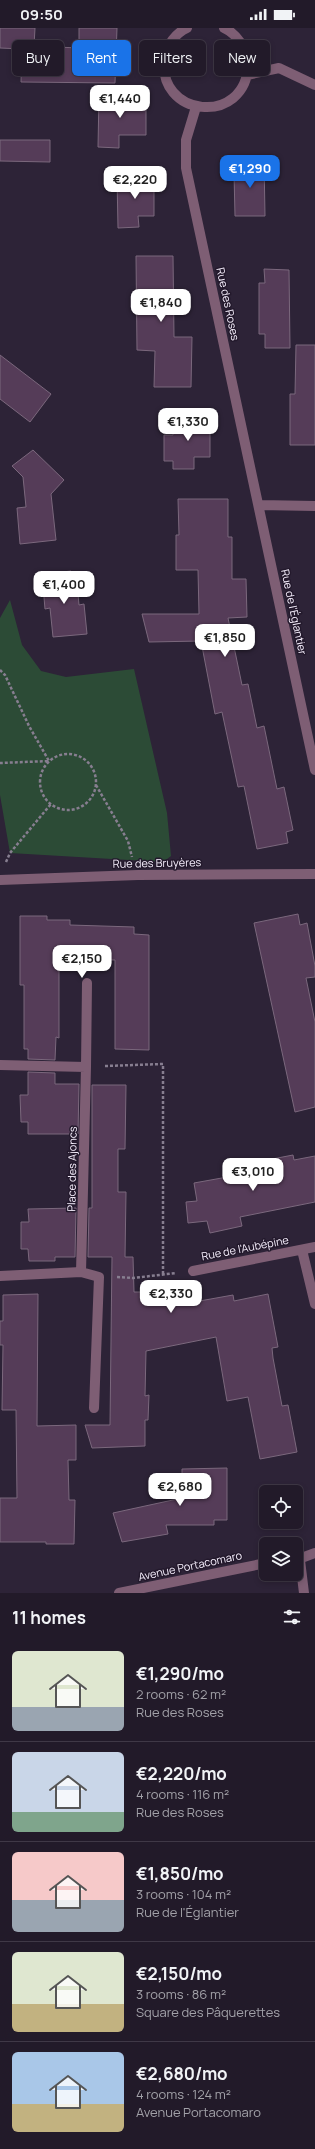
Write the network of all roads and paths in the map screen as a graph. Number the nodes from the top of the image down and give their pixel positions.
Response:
1 (184, 28) edge
2 (224, 28) edge
3 (239, 40) edge
4 (270, 70) edge
5 (247, 76) edge
6 (315, 84) edge
7 (196, 107) junction
8 (259, 506) junction
9 (315, 506) edge
10 (0, 670) edge
11 (49, 761) junction
12 (0, 763) edge
13 (315, 770) edge
14 (96, 785) junction
15 (51, 804) junction
16 (3, 866) dead end
17 (315, 874) edge
18 (138, 875) junction
19 (0, 880) edge
20 (87, 983) dead end
21 (0, 1065) edge
22 (86, 1067) junction
23 (315, 1247) edge
24 (302, 1250) junction
25 (193, 1271) joint
26 (82, 1272) junction
27 (163, 1274) junction
28 (0, 1276) edge
29 (99, 1277) junction
30 (315, 1304) edge
31 (94, 1408) dead end
32 (315, 1553) edge
33 (303, 1558) edge
34 (259, 1563) edge
35 (302, 1581) edge
36 (119, 1593) edge
37 (304, 1593) edge

1 - 7 street
2 - 3 street
4 - 6 street
5 - 7 street
7 - 8 street, Rue des Roses
8 - 9 street
8 - 13 street, Rue de l'Églantier
10 - 11 path
11 - 12 path
11 - 14 path
11 - 15 path
14 - 15 path
14 - 18 path
15 - 16 path
17 - 18 street, Rue des Bruyères
18 - 19 street, Rue des Bruyères
20 - 22 street, Place des Ajoncs
21 - 22 street
22 - 26 street, Place des Ajoncs
22 - 27 path
23 - 24 street, Rue de l'Aubépine
24 - 25 street, Rue de l'Aubépine
24 - 30 street, Rue de l'Aubépine
25 - 27 path
26 - 28 street
26 - 29 street
27 - 29 path
29 - 31 street
32 - 33 street
34 - 36 street, Avenue Portacomaro
35 - 37 street

